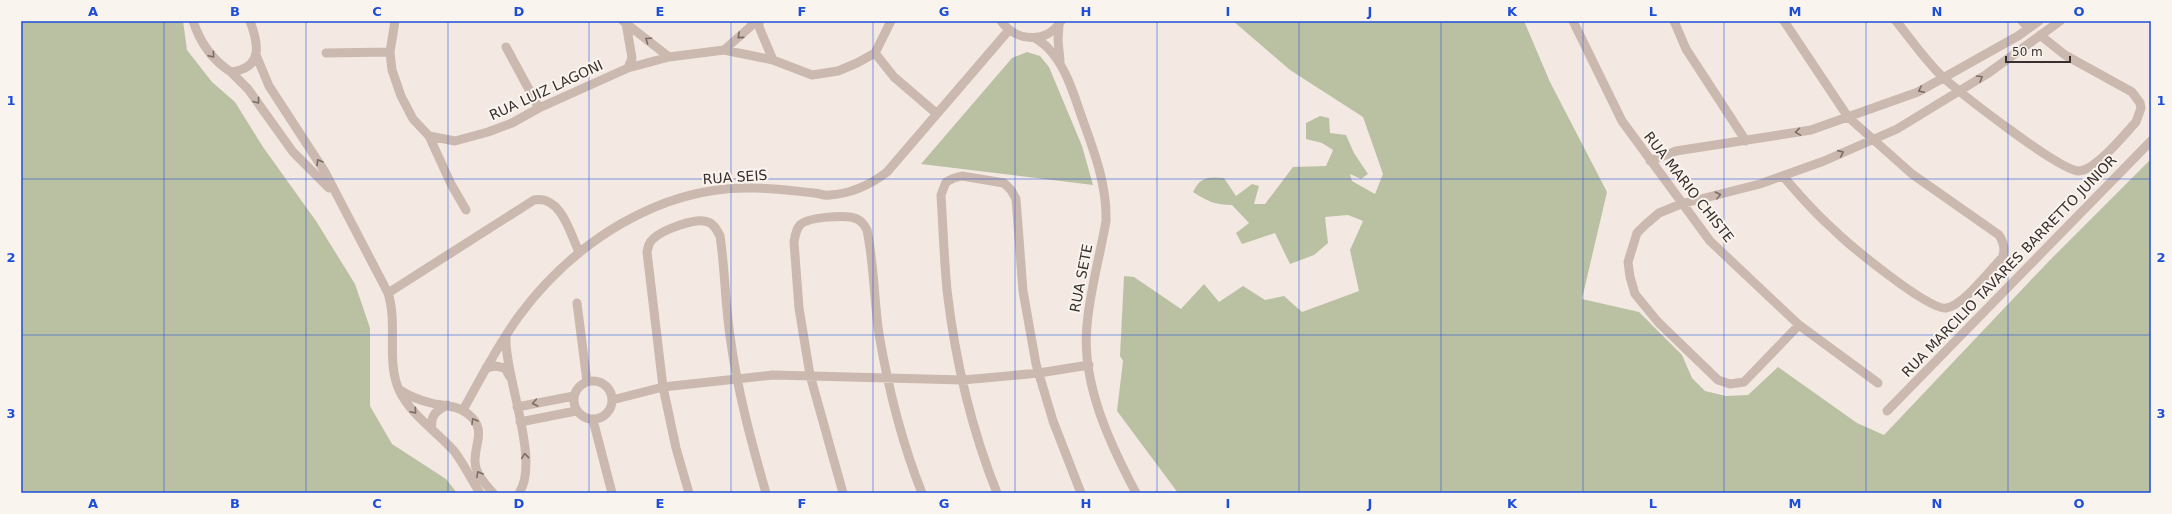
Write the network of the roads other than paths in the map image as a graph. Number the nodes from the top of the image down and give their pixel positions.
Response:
1 (193, 21) edge
2 (250, 21) edge
3 (395, 21) edge
4 (754, 21) edge
5 (759, 21) edge
6 (891, 21) edge
7 (1001, 21) edge
8 (1572, 21) edge
9 (1674, 21) edge
10 (1784, 21) edge
11 (1896, 21) edge
12 (2022, 21) edge
13 (2039, 21) edge
14 (2060, 21) edge
15 (625, 22) edge
16 (1060, 23) edge
17 (254, 26) edge
18 (2029, 28) junction
19 (1009, 30) junction
20 (2040, 35) junction
21 (1035, 38) junction
22 (506, 47) dead end
23 (724, 50) junction
24 (390, 52) junction
25 (875, 52) junction
26 (326, 53) dead end
27 (256, 55) junction
28 (669, 57) junction
29 (773, 60) junction
30 (1061, 66) junction
31 (628, 68) junction
32 (231, 72) junction
33 (1944, 78) junction
34 (1960, 90) junction
35 (539, 108) junction
36 (936, 114) junction
37 (1848, 117) junction
38 (429, 136) junction
39 (1872, 140) junction
40 (1746, 141) junction
41 (2151, 141) edge
42 (1650, 162) junction
43 (1784, 176) junction
44 (1680, 204) junction
45 (344, 208) junction
46 (466, 210) dead end
47 (579, 252) junction
48 (388, 293) junction
49 (577, 303) dead end
50 (1799, 326) junction
51 (506, 335) junction
52 (1089, 365) junction
53 (486, 368) junction
54 (1039, 372) junction
55 (810, 375) junction
56 (737, 378) junction
57 (889, 379) junction
58 (963, 380) junction
59 (512, 382) junction
60 (587, 382) junction
61 (1878, 384) dead end
62 (663, 387) junction
63 (399, 390) junction
64 (574, 396) junction
65 (612, 400) junction
66 (448, 405) junction
67 (517, 407) junction
68 (463, 410) junction
69 (576, 411) junction
70 (1887, 411) dead end
71 (593, 420) junction
72 (520, 422) junction
73 (432, 429) junction
74 (476, 452) junction
75 (461, 460) junction
76 (526, 476) junction
77 (480, 493) edge
78 (493, 493) edge
79 (519, 493) edge
80 (529, 493) edge
81 (612, 493) edge
82 (690, 493) edge
83 (766, 493) edge
84 (844, 493) edge
85 (922, 493) edge
86 (997, 493) edge
87 (1081, 493) edge
88 (1136, 493) edge

1 -> 32 street
2 - 17 street
3 - 24 street
4 -> 23 street
5 - 29 street
6 - 25 street
7 - 19 street
8 - 42 street, RUA MARIO CHISTE
9 - 40 street
10 - 37 street
11 - 33 street
12 - 18 street
13 - 18 street
14 - 20 street
28 -> 15 street
15 - 31 street
16 - 21 street
16 - 30 street, RUA SETE
17 - 27 street
18 - 33 street
19 - 21 street
19 - 36 street, RUA SEIS
34 -> 20 street
20 - 34 street
21 - 30 street, RUA SETE
22 - 35 street
23 - 28 street, RUA LUIZ LAGONI
23 - 29 street, RUA LUIZ LAGONI
24 - 26 street
24 - 38 street
25 - 29 street, RUA LUIZ LAGONI
25 - 36 street
27 - 32 street
45 -> 27 street
28 - 31 street, RUA LUIZ LAGONI
30 - 52 street, RUA SETE
31 - 35 street, RUA LUIZ LAGONI
32 -> 45 street
33 - 34 street
33 -> 37 street
34 - 39 street
35 - 38 street, RUA LUIZ LAGONI
36 - 47 street, RUA SEIS
37 - 39 street
37 -> 40 street
38 - 46 street
43 -> 39 street
39 - 43 street
40 - 42 street
41 - 70 street, RUA MARCILIO TAVARES BARRETTO JUNIOR
42 - 44 street, RUA MARIO CHISTE
44 -> 43 street
44 - 50 street, RUA MARIO CHISTE
44 - 50 street
45 - 48 street
47 - 48 street
47 - 51 street, RUA SEIS
48 - 63 street
49 - 60 street
50 - 61 street, RUA MARIO CHISTE
51 - 53 street, RUA SEIS
51 - 59 street
52 - 54 street
52 - 88 street, RUA SETE
53 - 59 street
53 - 68 street, RUA SEIS
54 - 58 street
54 - 58 street
54 - 87 street
55 - 56 street
55 - 57 street
55 - 57 street
55 - 84 street
56 - 62 street
56 - 62 street
56 - 83 street
57 - 58 street
57 - 85 street
58 - 86 street
59 - 67 street
60 - 64 street
60 - 65 street
62 - 65 street
62 - 82 street
63 - 66 street
63 -> 73 street
64 -> 67 street
64 - 69 street
65 - 71 street
66 - 68 street
66 - 73 street
67 - 72 street
74 -> 68 street
69 - 71 street
69 - 72 street
71 - 81 street
76 -> 72 street
73 - 75 street
74 - 75 street
78 -> 74 street
75 - 77 street
76 - 79 street
76 - 80 street

